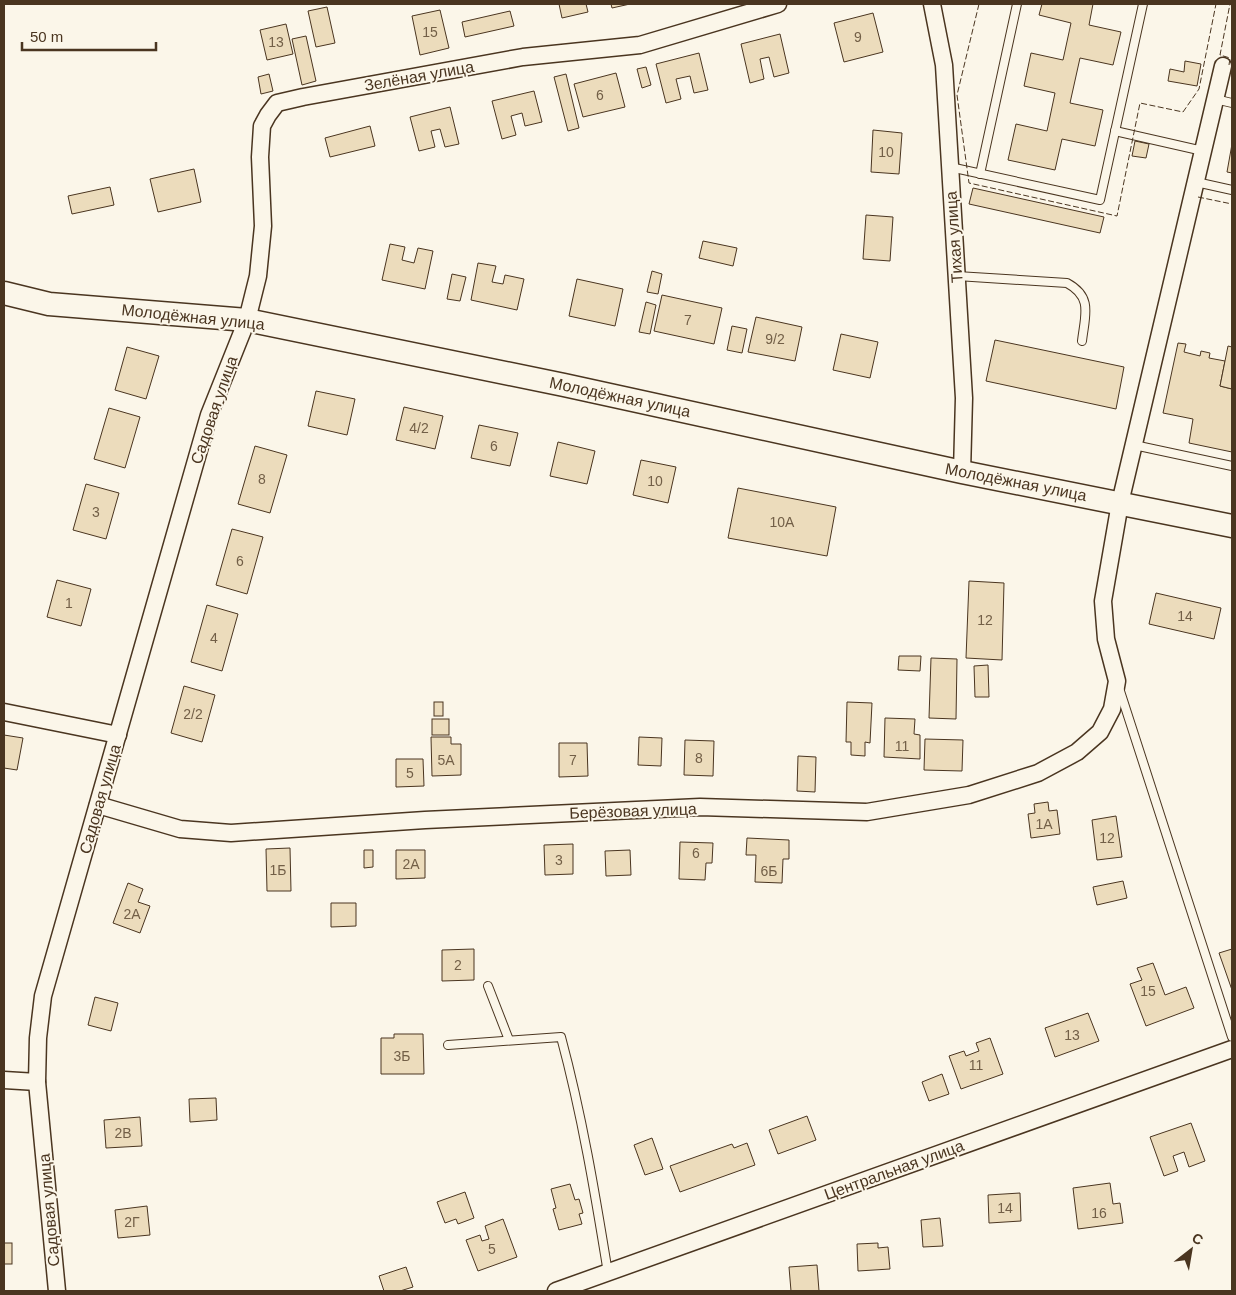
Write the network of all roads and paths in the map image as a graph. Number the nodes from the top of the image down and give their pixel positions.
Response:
1 (778, 4) edge
2 (932, 4) edge
3 (1017, 4) edge
4 (1143, 4) edge
5 (1223, 66) dead end
6 (1215, 99) junction
7 (1232, 103) edge
8 (1115, 131) junction
9 (1203, 150) junction
10 (950, 167) junction
11 (980, 174) junction
12 (1196, 182) junction
13 (1232, 190) edge
14 (957, 276) junction
15 (4, 293) edge
16 (247, 320) junction
17 (1082, 341) dead end
18 (1134, 445) junction
19 (1232, 466) edge
20 (962, 472) junction
21 (1120, 504) junction
22 (1232, 526) edge
23 (1117, 681) junction
24 (4, 712) edge
25 (118, 734) junction
26 (98, 806) junction
27 (488, 986) dead end
28 (1232, 1037) edge
29 (509, 1040) junction
30 (448, 1045) dead end
31 (1232, 1049) edge
32 (4, 1080) edge
33 (37, 1082) junction
34 (608, 1273) junction
35 (57, 1291) edge
36 (556, 1291) edge

1 - 16 street, Зелёная улица
2 - 10 street, Тихая улица
3 - 11 lane
4 - 8 lane
5 - 6 street
6 - 7 lane
6 - 9 street
8 - 9 lane
8 - 11 lane
9 - 12 street
10 - 11 lane
10 - 14 street, Тихая улица
12 - 13 lane
12 - 18 street
14 - 17 lane
14 - 20 street, Тихая улица
15 - 16 street, Молодёжная улица
16 - 20 street, Молодёжная улица
16 - 25 street, Садовая улица
18 - 19 lane
18 - 21 street
20 - 21 street, Молодёжная улица
21 - 22 street, Молодёжная улица
21 - 23 street
23 - 26 street, Берёзовая улица
23 - 28 lane
24 - 25 street
25 - 26 street, Садовая улица
26 - 33 street, Садовая улица
27 - 29 lane
29 - 30 lane
29 - 34 lane
31 - 34 street, Центральная улица
32 - 33 street
33 - 35 street, Садовая улица
34 - 36 street, Центральная улица

